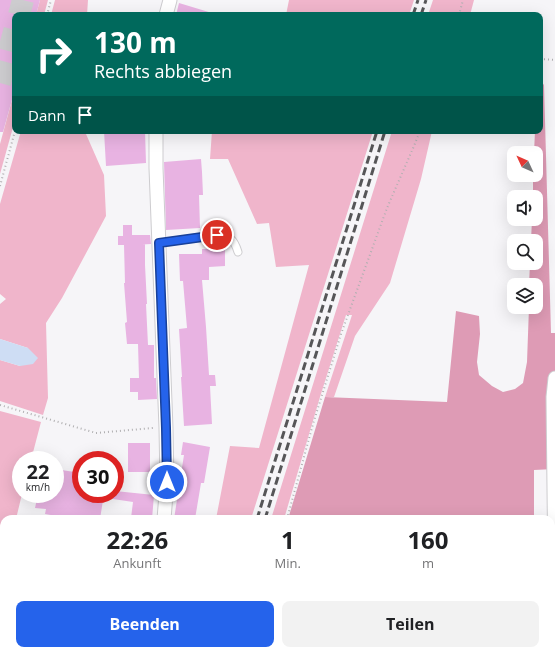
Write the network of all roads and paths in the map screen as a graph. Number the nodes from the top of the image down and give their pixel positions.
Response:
1 (51, 0) edge
2 (170, 0) edge
3 (463, 0) edge
4 (48, 12) edge
5 (167, 12) edge
6 (460, 12) edge
7 (543, 59) edge
8 (555, 60) edge
9 (14, 134) edge
10 (156, 134) edge
11 (419, 134) edge
12 (0, 186) edge
13 (159, 243) junction
14 (238, 252) dead end
15 (555, 378) edge
16 (0, 405) edge
17 (166, 428) junction
18 (164, 515) edge
19 (288, 515) edge
20 (554, 515) edge

1 - 4 path
2 - 5 street
3 - 6 path
7 - 8 path
9 - 12 path
10 - 13 street
11 - 19 path
13 - 14 lane
13 - 17 street
15 - 20 street
16 - 17 path
17 - 18 street

